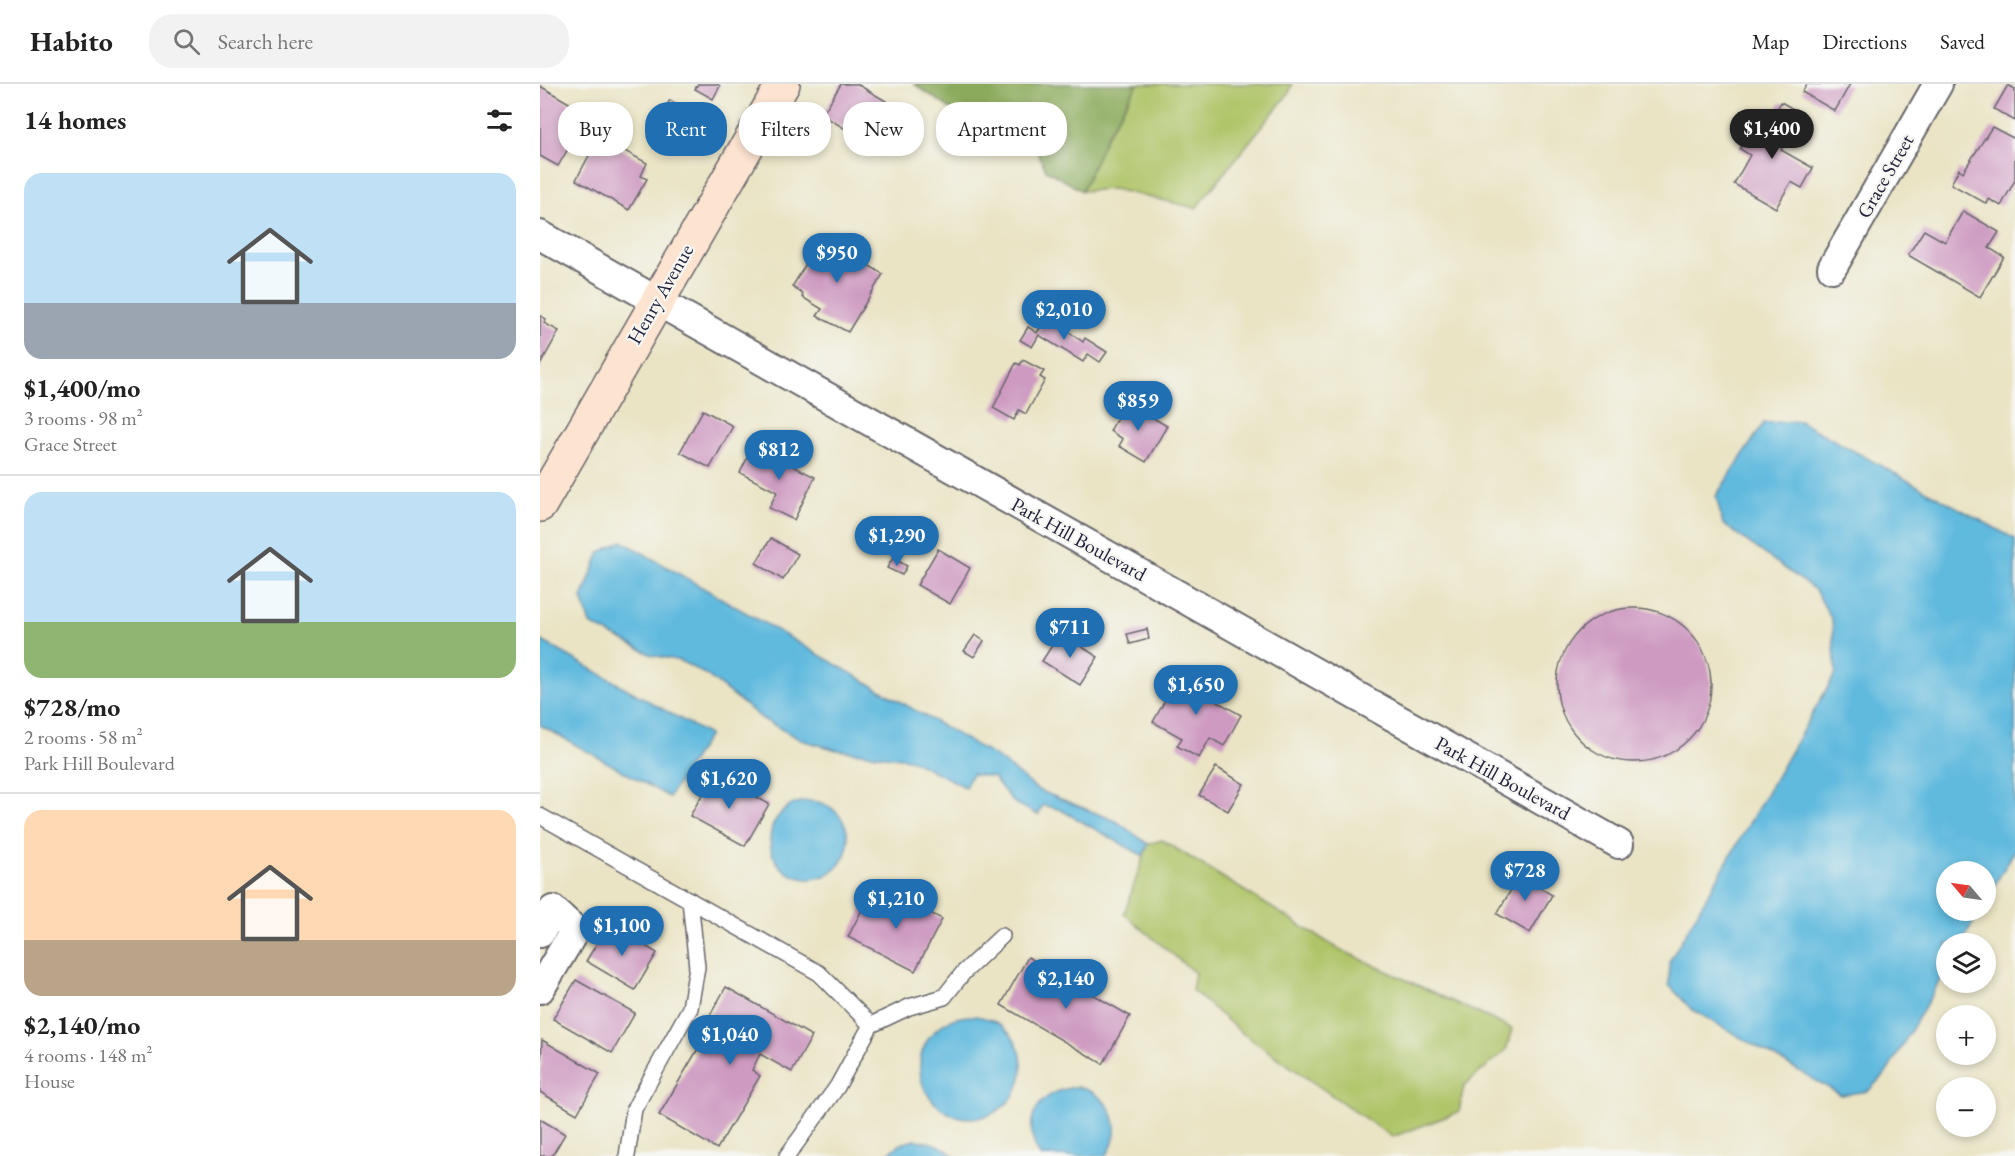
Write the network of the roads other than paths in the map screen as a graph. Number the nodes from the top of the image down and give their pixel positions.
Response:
1 (783, 84) edge
2 (1938, 84) edge
3 (540, 235) edge
4 (1832, 268) dead end
5 (656, 300) junction
6 (540, 505) edge
7 (540, 816) edge
8 (1618, 844) dead end
9 (690, 900) junction
10 (540, 933) edge
11 (1002, 936) dead end
12 (540, 989) edge
13 (871, 1025) junction
14 (627, 1156) edge
15 (787, 1156) edge

1 - 5 street, Henry Avenue
2 - 4 street, Grace Street
3 - 5 street, Park Hill Boulevard
5 - 6 street, Henry Avenue
5 - 8 street, Park Hill Boulevard
7 - 9 lane
9 - 13 lane
9 - 14 lane
10 - 12 street
11 - 13 lane
13 - 15 lane

